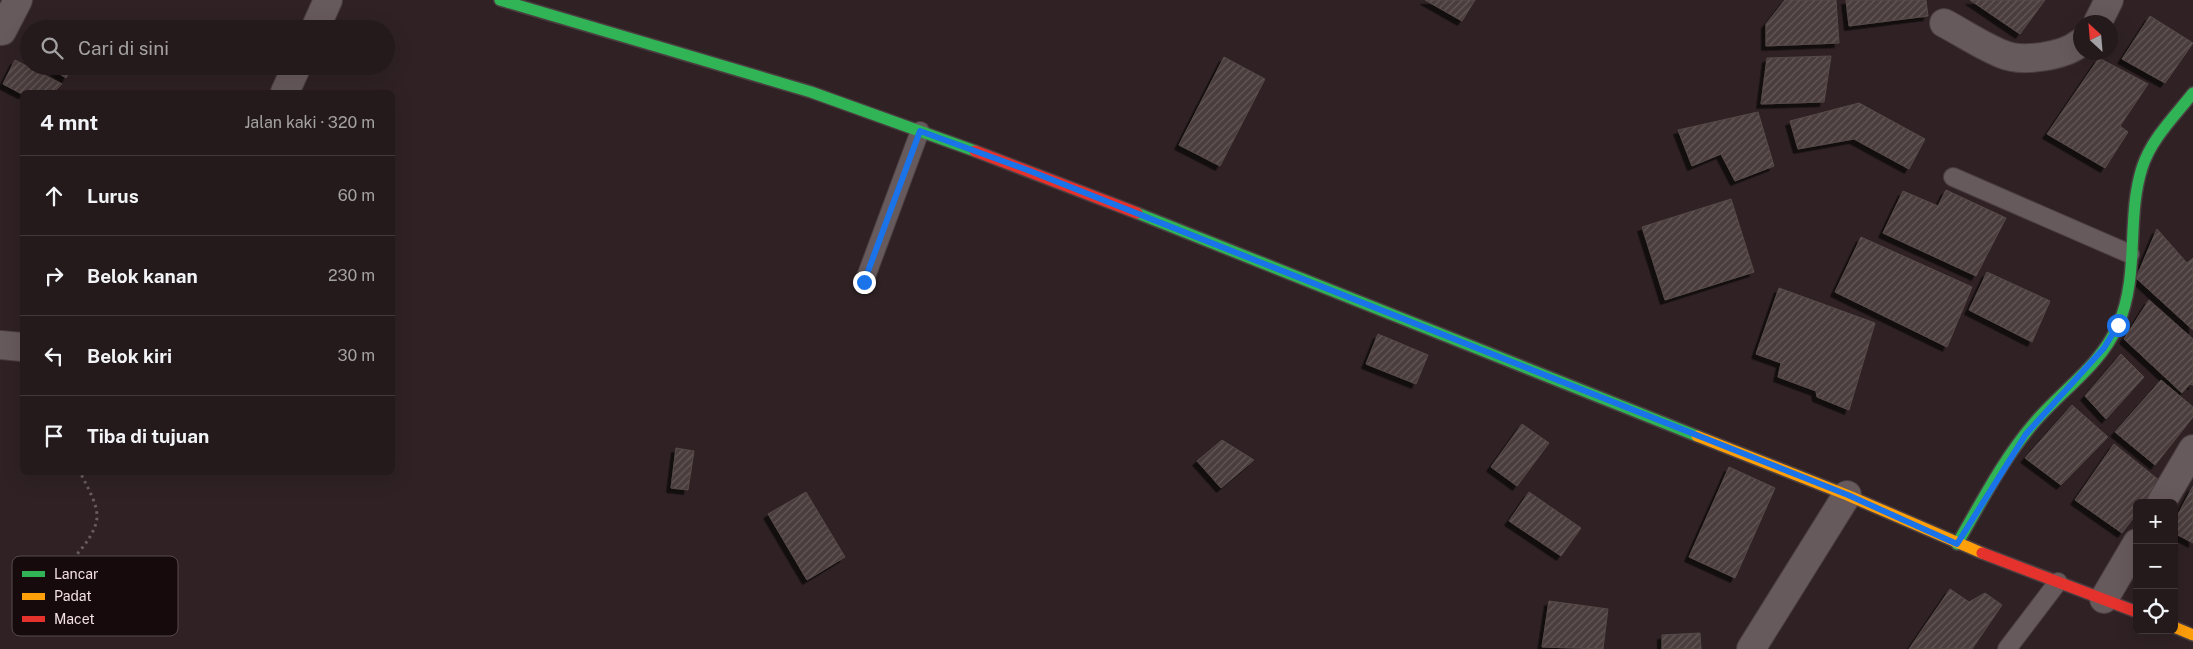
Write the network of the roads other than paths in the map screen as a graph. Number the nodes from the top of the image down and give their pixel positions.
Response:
1 (18, 0) edge
2 (328, 0) edge
3 (500, 0) edge
4 (2109, 0) edge
5 (2102, 15) edge
6 (319, 20) edge
7 (1944, 23) dead end
8 (2, 31) dead end
9 (2073, 49) edge
10 (293, 75) edge
11 (286, 90) edge
12 (2193, 93) edge
13 (920, 131) junction
14 (1953, 177) dead end
15 (2130, 254) junction
16 (864, 282) dead end
17 (0, 345) edge
18 (20, 347) edge
19 (2193, 449) edge
20 (1848, 495) junction
21 (2163, 499) edge
22 (1957, 544) junction
23 (2136, 544) edge
24 (2058, 582) junction
25 (2104, 599) junction
26 (2133, 610) edge
27 (2178, 629) edge
28 (2193, 635) edge
29 (1751, 649) edge
30 (2007, 649) edge

1 - 8 street
2 - 6 street
3 - 13 street
4 - 5 street
7 - 9 street
10 - 11 street
12 - 15 street
13 - 16 lane
13 - 20 street
14 - 15 lane
15 - 22 street
17 - 18 street
19 - 21 street
20 - 22 street
20 - 29 street
22 - 24 street
23 - 25 street
24 - 25 street
24 - 30 lane
25 - 26 street
27 - 28 street

